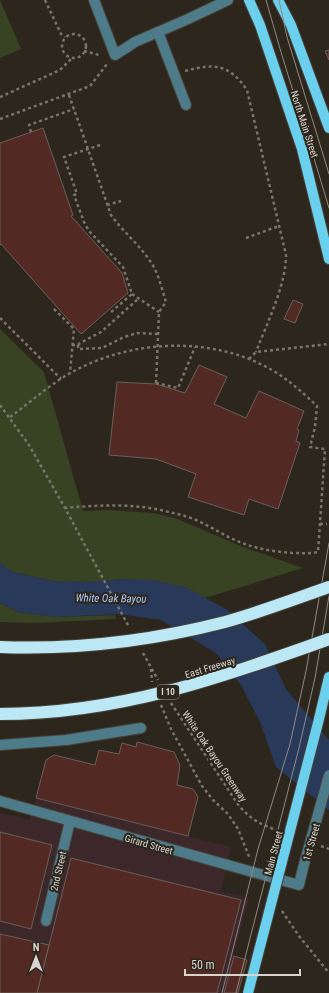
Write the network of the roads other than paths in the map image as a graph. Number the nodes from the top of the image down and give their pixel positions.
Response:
1 (94, 0) edge
2 (228, 0) edge
3 (249, 0) edge
4 (278, 0) edge
5 (158, 32) junction
6 (186, 105) dead end
7 (329, 128) edge
8 (329, 259) edge
9 (329, 587) edge
10 (329, 639) edge
11 (0, 647) edge
12 (329, 676) edge
13 (0, 714) edge
14 (141, 728) dead end
15 (0, 745) edge
16 (329, 776) edge
17 (0, 802) edge
18 (70, 822) junction
19 (299, 886) joint
20 (46, 921) dead end
21 (248, 993) edge

1 - 5 street
2 - 5 street
3 - 8 main road, North Main Street
4 - 7 main road, North Main Street
5 - 6 street
9 - 11 highway, bridge
10 - 13 highway, East Freeway / I 10, bridge
12 - 21 main road, Main Street, bridge
14 - 15 street
16 - 19 street, 1st Street, bridge
17 - 18 street, Girard Street
18 - 19 street, Girard Street
18 - 20 street, 2nd Street

